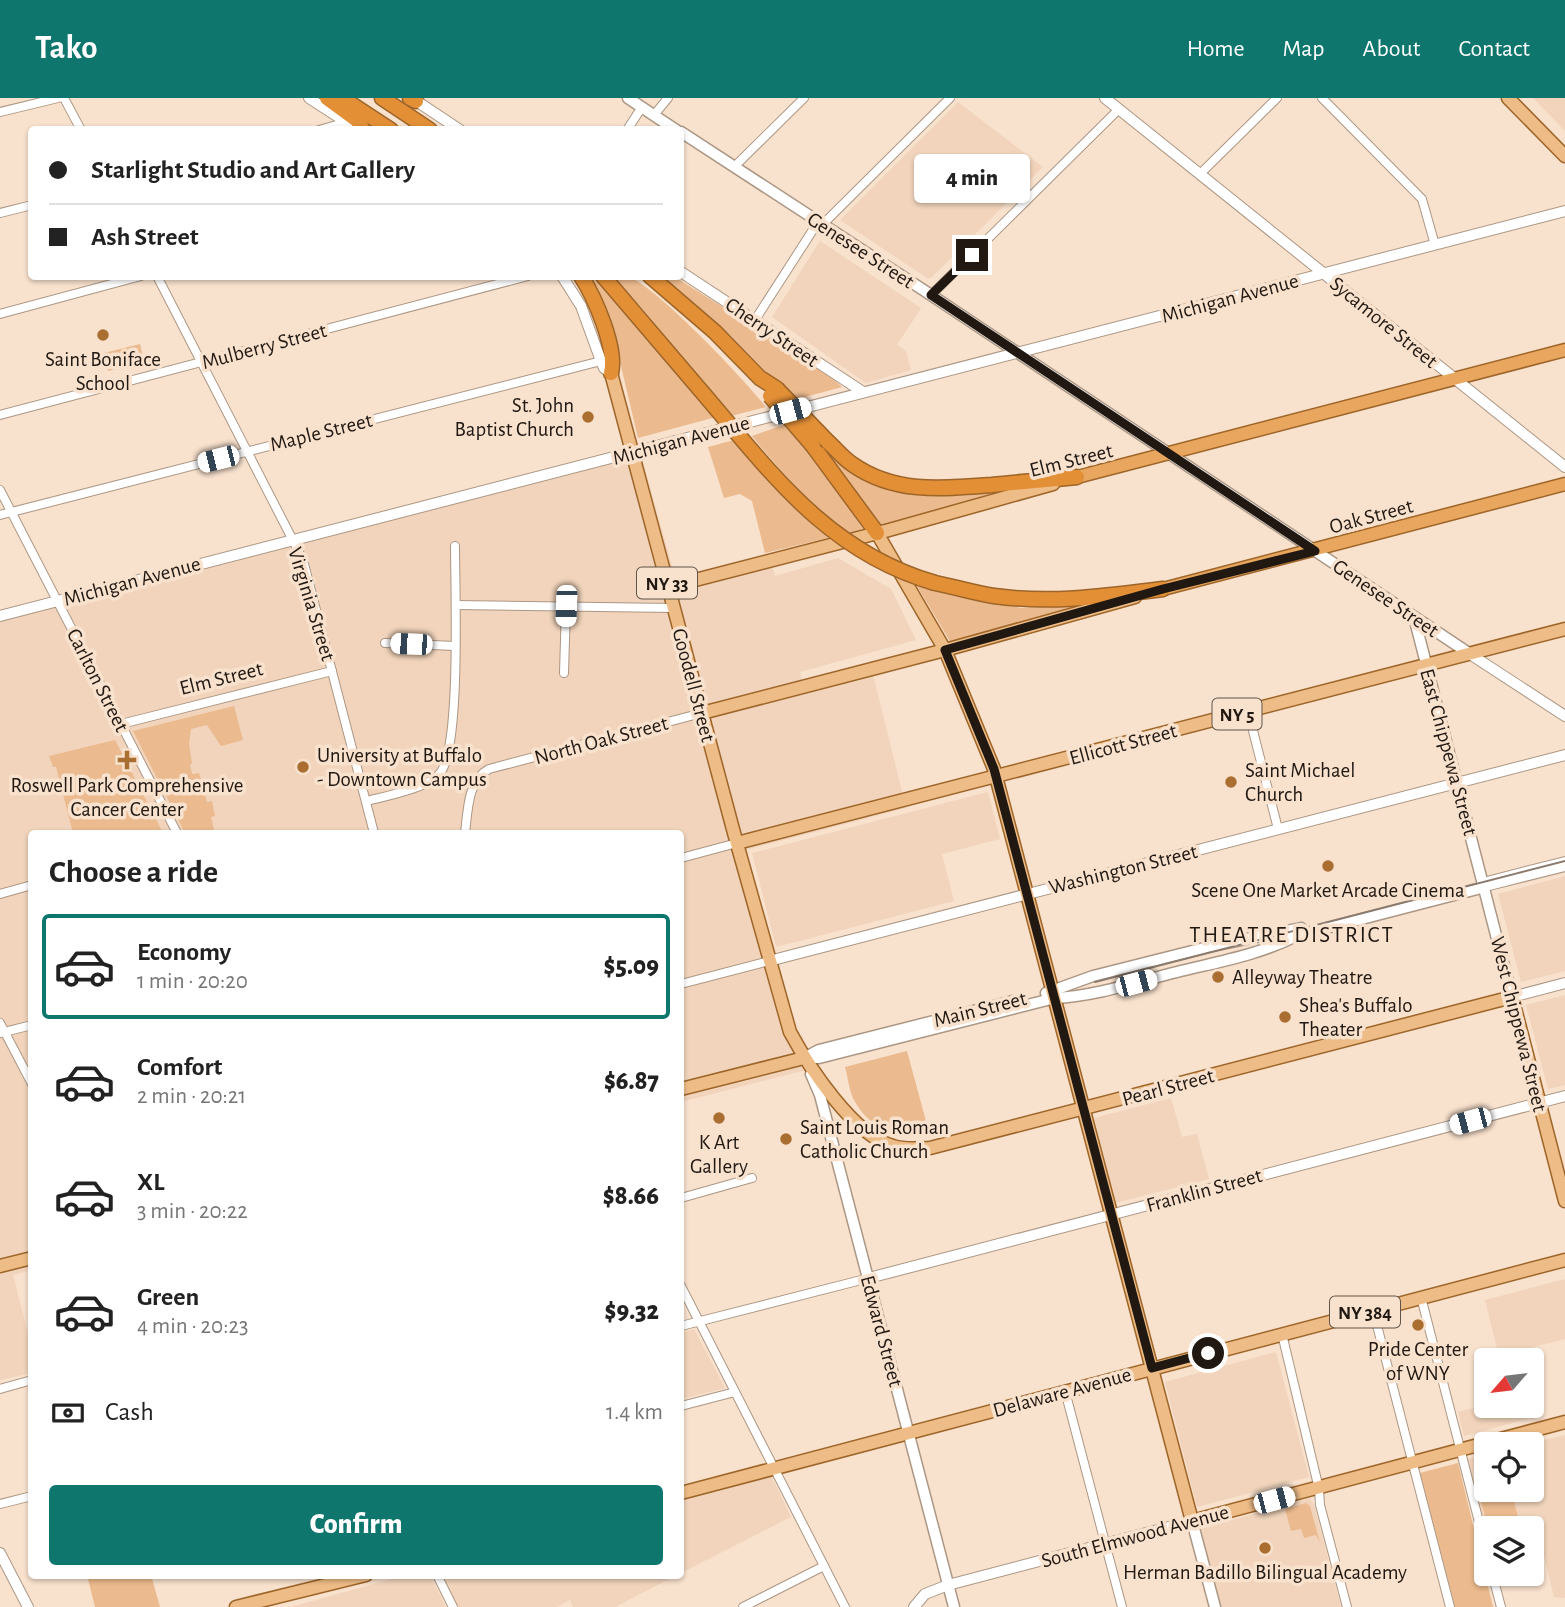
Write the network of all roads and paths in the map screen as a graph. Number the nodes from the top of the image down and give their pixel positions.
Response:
1 (58, 98) edge
2 (64, 98) edge
3 (309, 98) edge
4 (327, 98) edge
5 (342, 98) edge
6 (382, 98) edge
7 (628, 98) edge
8 (668, 98) edge
9 (804, 98) edge
10 (950, 98) edge
11 (1277, 98) edge
12 (1322, 98) edge
13 (1508, 98) edge
14 (412, 99) edge
15 (1113, 102) edge
16 (642, 107) junction
17 (0, 112) edge
18 (654, 115) junction
19 (347, 122) junction
20 (79, 126) edge
21 (333, 126) edge
22 (356, 126) edge
23 (361, 126) edge
24 (385, 126) edge
25 (424, 126) edge
26 (454, 126) edge
27 (630, 126) edge
28 (670, 126) edge
29 (684, 134) edge
30 (1565, 156) edge
31 (734, 167) junction
32 (1200, 174) junction
33 (28, 206) edge
34 (1565, 211) edge
35 (0, 213) edge
36 (820, 224) junction
37 (1435, 245) junction
38 (684, 274) edge
39 (1324, 274) junction
40 (126, 280) edge
41 (159, 280) edge
42 (513, 280) edge
43 (565, 280) edge
44 (584, 280) edge
45 (606, 280) edge
46 (655, 280) edge
47 (931, 295) junction
48 (0, 314) edge
49 (755, 320) junction
50 (1565, 350) edge
51 (1018, 353) junction
52 (601, 360) junction
53 (201, 362) junction
54 (611, 373) junction
55 (760, 378) junction
56 (1455, 379) junction
57 (863, 392) junction
58 (0, 415) edge
59 (247, 451) junction
60 (632, 453) junction
61 (1171, 455) junction
62 (1565, 467) edge
63 (1077, 477) junction
64 (1565, 484) edge
65 (0, 490) edge
66 (11, 512) junction
67 (0, 515) edge
68 (877, 533) junction
69 (293, 540) junction
70 (455, 546) dead end
71 (1315, 551) junction
72 (668, 587) junction
73 (1163, 589) junction
74 (57, 601) junction
75 (456, 604) junction
76 (566, 606) junction
77 (673, 608) junction
78 (0, 616) edge
79 (1414, 617) junction
80 (1565, 629) edge
81 (385, 643) dead end
82 (455, 646) junction
83 (945, 650) junction
84 (1470, 654) junction
85 (1427, 665) junction
86 (332, 671) junction
87 (564, 673) dead end
88 (1248, 711) junction
89 (702, 713) junction
90 (1565, 716) edge
91 (121, 724) junction
92 (1565, 755) edge
93 (996, 776) junction
94 (1458, 783) junction
95 (367, 802) junction
96 (1278, 829) junction
97 (175, 830) edge
98 (373, 830) edge
99 (466, 830) edge
100 (737, 844) junction
101 (684, 857) edge
102 (1565, 861) edge
103 (1565, 867) edge
104 (1484, 885) junction
105 (28, 887) edge
106 (0, 894) edge
107 (1027, 894) junction
108 (769, 961) junction
109 (684, 983) edge
110 (1565, 983) edge
111 (1054, 995) junction
112 (1512, 997) junction
113 (0, 1023) edge
114 (28, 1026) edge
115 (2, 1033) edge
116 (804, 1058) junction
117 (28, 1077) edge
118 (684, 1089) edge
119 (1565, 1096) edge
120 (1540, 1103) junction
121 (1084, 1109) junction
122 (752, 1178) dead end
123 (684, 1197) edge
124 (1565, 1201) edge
125 (1112, 1214) junction
126 (28, 1259) edge
127 (1565, 1260) edge
128 (0, 1266) edge
129 (869, 1278) junction
130 (684, 1292) edge
131 (1421, 1297) junction
132 (1373, 1310) junction
133 (699, 1322) junction
134 (684, 1325) edge
135 (1282, 1334) junction
136 (1152, 1368) junction
137 (28, 1381) edge
138 (0, 1389) edge
139 (1065, 1391) junction
140 (735, 1392) junction
141 (684, 1405) edge
142 (1565, 1422) edge
143 (909, 1432) junction
144 (1461, 1450) junction
145 (1413, 1462) junction
146 (774, 1469) junction
147 (1320, 1489) junction
148 (684, 1492) edge
149 (28, 1497) edge
150 (0, 1504) edge
151 (1478, 1516) edge
152 (1192, 1521) junction
153 (1105, 1544) junction
154 (0, 1553) edge
155 (824, 1566) junction
156 (350, 1579) edge
157 (439, 1579) edge
158 (948, 1585) junction
159 (1495, 1586) edge
160 (28, 1607) edge
161 (236, 1607) edge
162 (453, 1607) edge
163 (743, 1607) edge
164 (845, 1607) edge
165 (914, 1607) edge
166 (954, 1607) edge
167 (1122, 1607) edge
168 (1215, 1607) edge
169 (1347, 1607) edge
170 (1450, 1607) edge
171 (1501, 1607) edge

1 - 17 street
2 - 20 street
3 - 19 street
4 - 23 highway
5 - 24 highway
6 - 25 highway
7 - 16 main road
8 - 18 street
9 - 31 street
10 - 36 street
11 - 32 street
12 - 37 street
13 - 30 main road
14 - 26 street
15 - 32 street, Sycamore Street
15 - 47 street
16 - 18 main road
16 - 27 street
18 - 28 main road
19 - 21 street
19 - 22 street
29 - 31 main road, Genesee Street
31 - 36 main road, Genesee Street
32 - 39 street, Sycamore Street
33 - 35 street
34 - 37 street, Michigan Avenue
36 - 47 main road, Genesee Street
36 - 49 street
37 - 39 street, Michigan Avenue
38 - 49 street, Cherry Street
39 - 51 street, Michigan Avenue
39 - 56 street, Sycamore Street
40 - 48 street
41 - 53 street, Virginia Street
42 - 53 street, Mulberry Street
43 - 52 street, Goodell Street
44 - 54 highway, NY 33
45 - 73 highway, bridge
46 - 55 highway
47 - 51 main road, Genesee Street
49 - 57 street, Cherry Street
50 - 56 highway, Elm Street
51 - 57 street, Michigan Avenue
51 - 61 main road, Genesee Street
52 - 54 street, Goodell Street
52 - 59 street, Maple Street
53 - 58 street, Mulberry Street
53 - 59 street, Virginia Street
54 - 60 main road, Goodell Street / NY 33
55 - 63 highway, bridge
55 - 68 highway, bridge
56 - 61 highway, Elm Street
56 - 62 street, Sycamore Street
57 - 60 street, Michigan Avenue
59 - 66 street, Maple Street
59 - 69 street, Virginia Street
60 - 69 street, Michigan Avenue
60 - 72 main road, Goodell Street / NY 33
61 - 63 highway, Elm Street
61 - 71 main road, Genesee Street
63 - 68 main road, Elm Street
64 - 71 highway, Oak Street
65 - 66 street, Carlton Street
66 - 67 street, Maple Street
66 - 74 street, Carlton Street
68 - 72 main road, Elm Street
68 - 83 main road
69 - 74 street, Michigan Avenue
69 - 86 street, Virginia Street
70 - 75 street
71 - 73 highway, Oak Street
71 - 79 main road, Genesee Street
72 - 77 main road, Goodell Street / NY 33
73 - 83 main road, Oak Street
74 - 78 street, Michigan Avenue
74 - 91 street, Carlton Street
75 - 76 street
75 - 82 street
76 - 77 street
76 - 87 street
77 - 89 main road, Goodell Street / NY 33
79 - 84 main road, Genesee Street
79 - 85 main road, East Chippewa Street
80 - 84 main road, Ellicott Street / NY 5
81 - 82 street
82 - 95 street
83 - 89 main road, North Oak Street
83 - 93 main road
84 - 85 main road, Ellicott Street / NY 5
84 - 90 street, Genesee Street
85 - 88 main road, Ellicott Street / NY 5
85 - 94 main road, East Chippewa Street
86 - 91 street, Elm Street
86 - 95 street, Virginia Street
88 - 93 main road, Ellicott Street / NY 5
88 - 96 street
89 - 99 street, North Oak Street
89 - 100 main road, Goodell Street / NY 33
91 - 97 street, Carlton Street
92 - 94 street, Washington Street
93 - 100 main road, Ellicott Street / NY 5
93 - 107 main road
94 - 96 street, Washington Street
94 - 104 main road, East Chippewa Street
95 - 98 street, Virginia Street
96 - 107 street, Washington Street
100 - 101 street, Ellicott Street
100 - 108 main road, Goodell Street
102 - 104 street, Main Street
103 - 104 street, Main Street
104 - 111 main road, Main Street
104 - 111 main road, Main Street
104 - 112 main road, West Chippewa Street
105 - 106 street
107 - 108 street, Washington Street
107 - 111 main road
108 - 109 street, Washington Street
108 - 116 main road, Goodell Street
110 - 112 street, Pearl Street
111 - 116 main road
111 - 121 main road
112 - 120 main road, West Chippewa Street
112 - 121 main road, Pearl Street
113 - 115 street
114 - 115 street
115 - 117 street
116 - 118 main road
116 - 121 main road, Pearl Street
116 - 129 main road, Edward Street
119 - 120 street, Franklin Street
120 - 124 main road, West Chippewa Street
120 - 125 street, Franklin Street
121 - 125 main road
122 - 123 street
125 - 129 street, Franklin Street
125 - 136 main road
126 - 128 main road
127 - 131 main road, Delaware Avenue / NY 384
129 - 133 street, Franklin Street
129 - 143 main road, Edward Street
130 - 133 street
131 - 132 main road, Delaware Avenue / NY 384
131 - 144 street
132 - 135 main road, Delaware Avenue / NY 384
132 - 145 street
133 - 134 street, Franklin Street
133 - 140 street
135 - 136 main road, Delaware Avenue / NY 384
135 - 147 street
136 - 139 main road, Delaware Avenue / NY 384
136 - 152 main road
137 - 138 street
139 - 143 main road, Delaware Avenue / NY 384
139 - 153 street
140 - 141 street
140 - 146 street
142 - 144 main road, South Elmwood Avenue
143 - 146 main road, Delaware Avenue / NY 384
143 - 158 main road, Edward Street
144 - 145 main road, South Elmwood Avenue
144 - 151 street
145 - 147 main road, South Elmwood Avenue
145 - 170 street
146 - 148 main road, Delaware Avenue / NY 384
146 - 155 street
147 - 152 main road, South Elmwood Avenue
147 - 169 street
149 - 150 street
152 - 153 street, South Elmwood Avenue
152 - 168 main road
153 - 158 street, South Elmwood Avenue
153 - 167 street
154 - 160 street
155 - 163 street
155 - 164 street
156 - 161 main road
157 - 162 street
158 - 165 street, South Elmwood Avenue
158 - 166 main road, Edward Street
159 - 171 street

